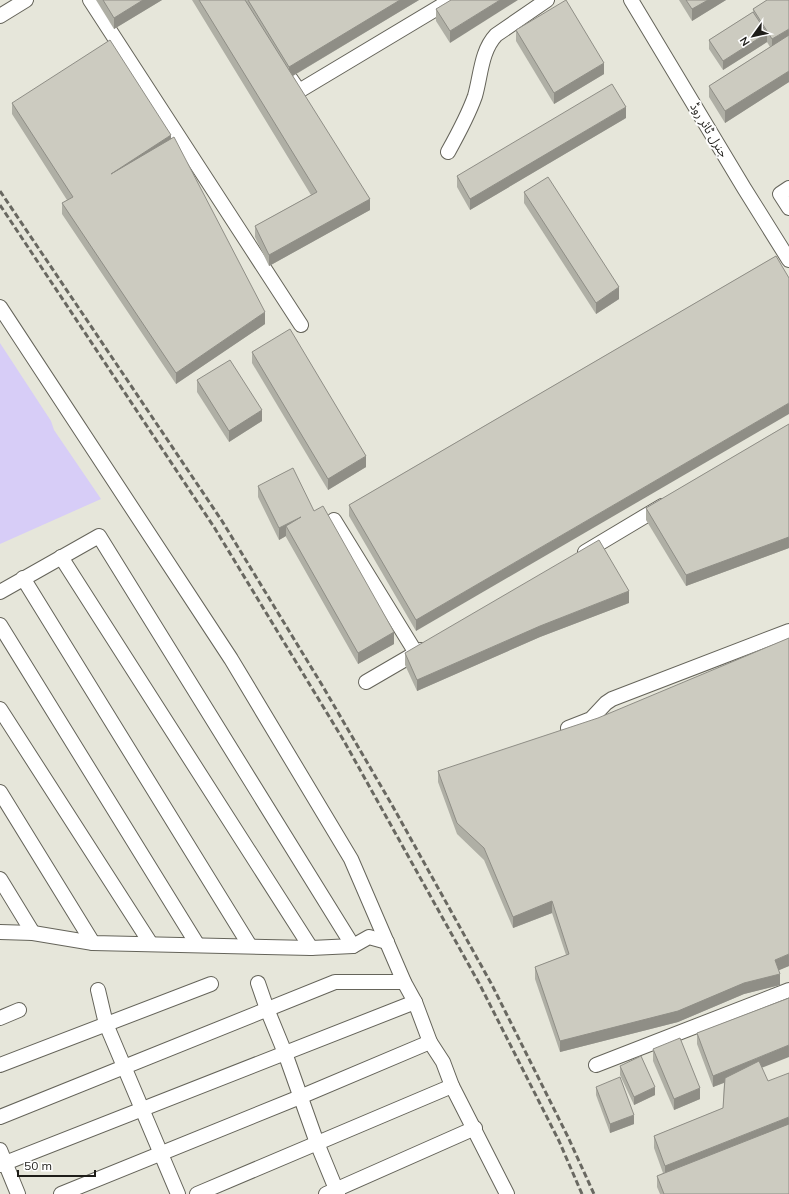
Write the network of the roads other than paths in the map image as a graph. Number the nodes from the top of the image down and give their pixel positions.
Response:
1 (26, 0) edge
2 (90, 0) edge
3 (452, 0) edge
4 (547, 0) edge
5 (631, 0) edge
6 (0, 16) edge
7 (282, 65) edge
8 (448, 152) dead end
9 (789, 188) edge
10 (789, 208) edge
11 (788, 259) edge
12 (774, 265) edge
13 (0, 307) edge
14 (301, 325) dead end
15 (674, 499) edge
16 (334, 520) dead end
17 (61, 557) junction
18 (572, 560) edge
19 (23, 578) junction
20 (0, 592) edge
21 (0, 625) edge
22 (789, 631) edge
23 (430, 644) edge
24 (416, 653) junction
25 (366, 682) dead end
26 (0, 708) edge
27 (558, 732) edge
28 (0, 792) edge
29 (0, 880) edge
30 (0, 932) edge
31 (33, 933) junction
32 (387, 942) junction
33 (93, 943) junction
34 (151, 944) junction
35 (197, 944) junction
36 (250, 946) junction
37 (353, 946) junction
38 (311, 948) junction
39 (404, 982) junction
40 (258, 983) dead end
41 (211, 984) dead end
42 (98, 990) dead end
43 (789, 990) edge
44 (415, 1002) junction
45 (267, 1009) junction
46 (19, 1010) dead end
47 (0, 1018) edge
48 (106, 1024) junction
49 (430, 1042) junction
50 (285, 1053) junction
51 (0, 1065) edge
52 (596, 1065) dead end
53 (125, 1068) junction
54 (452, 1086) junction
55 (300, 1097) junction
56 (143, 1109) junction
57 (0, 1117) edge
58 (475, 1128) junction
59 (317, 1143) junction
60 (0, 1150) edge
61 (161, 1152) junction
62 (3, 1164) edge
63 (334, 1193) edge
64 (18, 1194) edge
65 (61, 1194) edge
66 (178, 1194) edge
67 (197, 1194) edge
68 (507, 1194) edge

1 - 6 street
2 - 14 street
3 - 7 street
4 - 8 street
5 - 11 street, جنرل ٹائر روڈ
9 - 10 street
11 - 12 street
13 - 32 street
15 - 18 street
16 - 24 street
17 - 19 street
17 - 37 street
17 - 38 street
19 - 20 street
19 - 36 street
21 - 35 street
22 - 27 street
23 - 24 street
24 - 25 street
26 - 34 street
28 - 33 street
29 - 31 street
30 - 31 street
31 - 33 street
32 - 37 street
32 - 39 street
33 - 34 street
34 - 35 street
35 - 36 street
36 - 38 street
37 - 38 street
39 - 44 street
39 - 45 street
40 - 45 street
41 - 48 street
42 - 48 street
43 - 52 street
44 - 49 street
44 - 50 street
45 - 50 street
45 - 53 street
46 - 47 street
48 - 51 street
48 - 53 street
49 - 54 street
49 - 55 street
50 - 55 street
50 - 56 street
53 - 56 street
53 - 57 street
54 - 58 street
54 - 59 street
55 - 59 street
55 - 61 street
56 - 61 street
56 - 62 street
58 - 63 street
58 - 68 street
59 - 63 street
59 - 67 street
60 - 62 street
61 - 65 street
61 - 66 street
62 - 64 street

